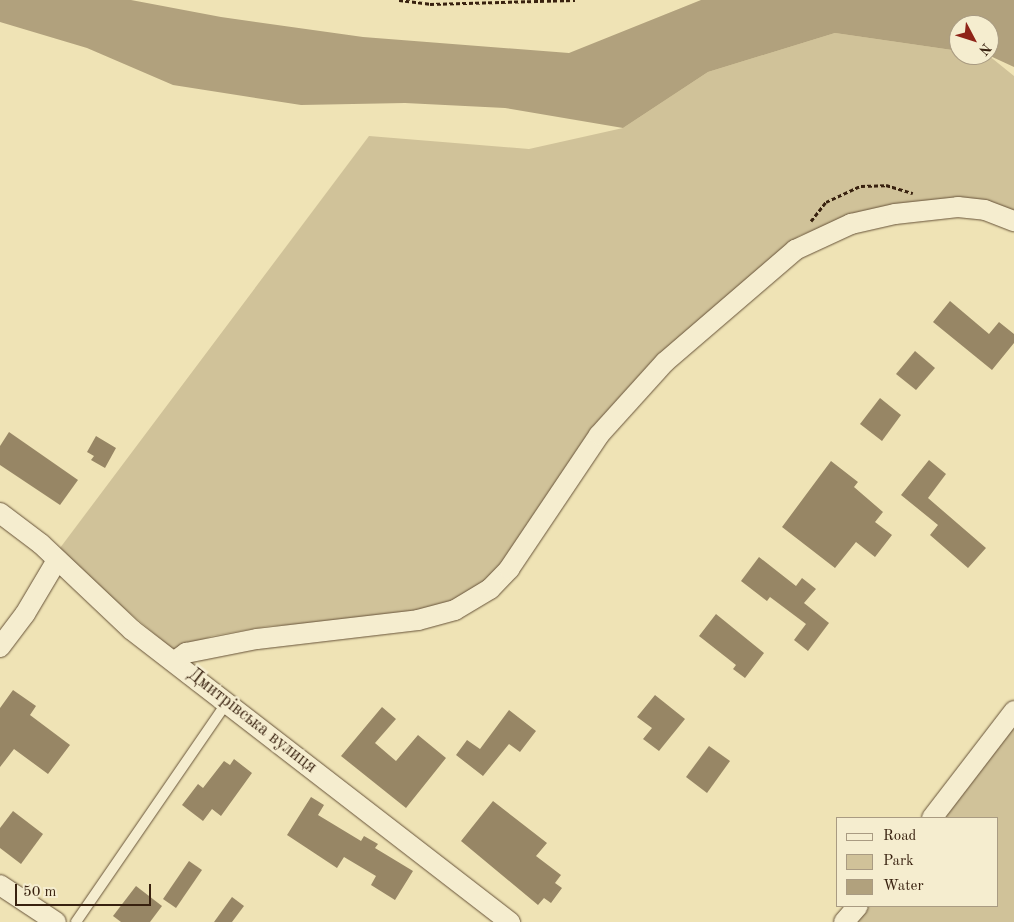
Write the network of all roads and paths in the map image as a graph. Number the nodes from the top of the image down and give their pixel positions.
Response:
1 (399, 0) edge
2 (575, 0) edge
3 (1014, 221) edge
4 (0, 513) edge
5 (58, 560) junction
6 (0, 647) edge
7 (175, 661) junction
8 (227, 702) junction
9 (1014, 711) edge
10 (933, 817) edge
11 (0, 885) edge
12 (857, 907) edge
13 (56, 922) edge
14 (76, 922) edge
15 (510, 922) edge
16 (844, 922) edge

1 - 2 path
3 - 7 street
4 - 5 street, Дмитрівська вулиця
5 - 6 street
5 - 7 street, Дмитрівська вулиця
7 - 8 street, Дмитрівська вулиця
8 - 14 lane
8 - 15 street, Дмитрівська вулиця
9 - 10 street
11 - 13 street
12 - 16 street

